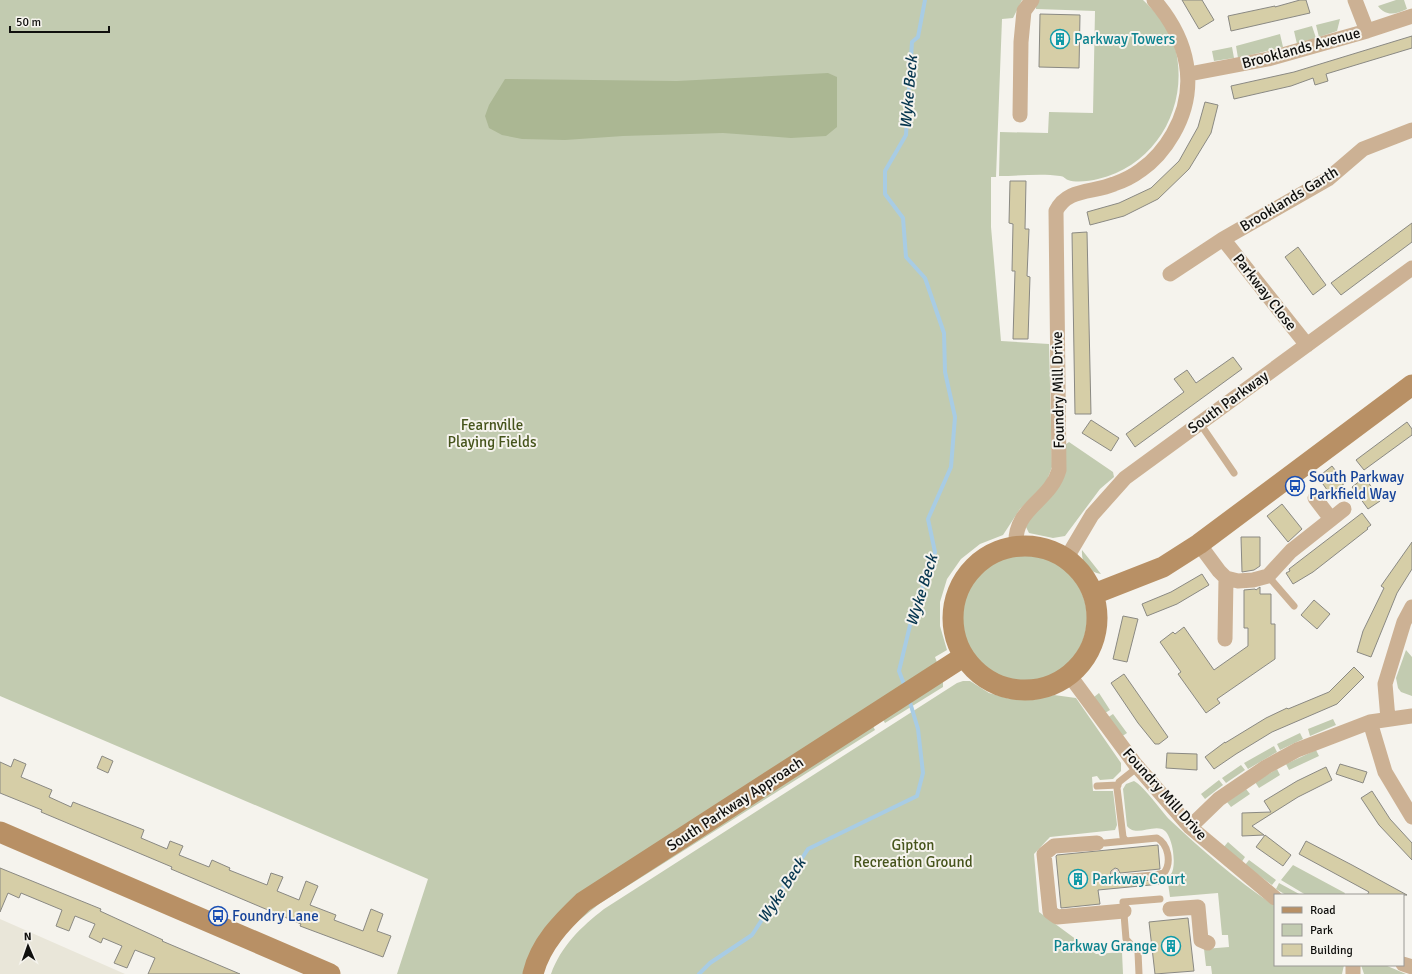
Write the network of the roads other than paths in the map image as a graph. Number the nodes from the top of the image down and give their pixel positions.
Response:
1 (1032, 0) edge
2 (1154, 0) edge
3 (1355, 0) edge
4 (1412, 16) edge
5 (1367, 30) junction
6 (1189, 74) junction
7 (1020, 115) dead end
8 (1412, 130) edge
9 (1223, 239) junction
10 (1412, 268) edge
11 (1170, 274) dead end
12 (1307, 345) junction
13 (1412, 385) edge
14 (1199, 422) junction
15 (1234, 473) dead end
16 (1315, 498) dead end
17 (1344, 509) dead end
18 (1331, 519) junction
19 (1198, 544) junction
20 (1016, 546) junction
21 (1066, 559) junction
22 (1268, 576) junction
23 (1226, 578) junction
24 (1094, 594) junction
25 (1294, 606) dead end
26 (1410, 615) edge
27 (1225, 639) dead end
28 (963, 657) junction
29 (1070, 676) junction
30 (1412, 716) edge
31 (1388, 718) junction
32 (1370, 722) junction
33 (1138, 767) junction
34 (1118, 785) junction
35 (1097, 786) dead end
36 (1412, 817) edge
37 (1190, 826) junction
38 (0, 832) edge
39 (1126, 840) junction
40 (1101, 843) joint
41 (1115, 873) dead end
42 (1274, 897) edge
43 (1165, 904) joint
44 (1124, 911) junction
45 (1208, 943) dead end
46 (330, 974) edge
47 (533, 974) edge
48 (1139, 974) edge

1 - 7 street
2 - 6 street
3 - 5 street
4 - 5 street, Brooklands Avenue
5 - 6 street, Brooklands Avenue
6 - 20 street, Foundry Mill Drive
8 - 9 street, Brooklands Garth
9 - 11 street, Brooklands Garth
9 - 12 street, Parkway Close
10 - 12 street, South Parkway
12 - 14 street, South Parkway
13 - 19 street
14 - 15 lane
14 - 21 street, South Parkway
16 - 18 street
17 - 18 street
18 - 22 street
19 - 23 street
19 - 24 street
20 - 21 street
20 - 28 street
21 - 24 street
22 - 23 street
22 - 25 lane
23 - 27 street
24 - 29 street
26 - 31 street
28 - 29 street
28 - 47 street, South Parkway Approach
29 - 33 street, Foundry Mill Drive
30 - 31 street
31 - 32 street
32 - 36 street
32 - 37 street
33 - 34 lane
33 - 37 street, Foundry Mill Drive
34 - 35 lane
34 - 39 lane
37 - 42 street, Foundry Mill Drive
38 - 46 street
39 - 40 lane
39 - 41 lane
40 - 44 street
43 - 44 lane
43 - 45 street
44 - 48 lane

